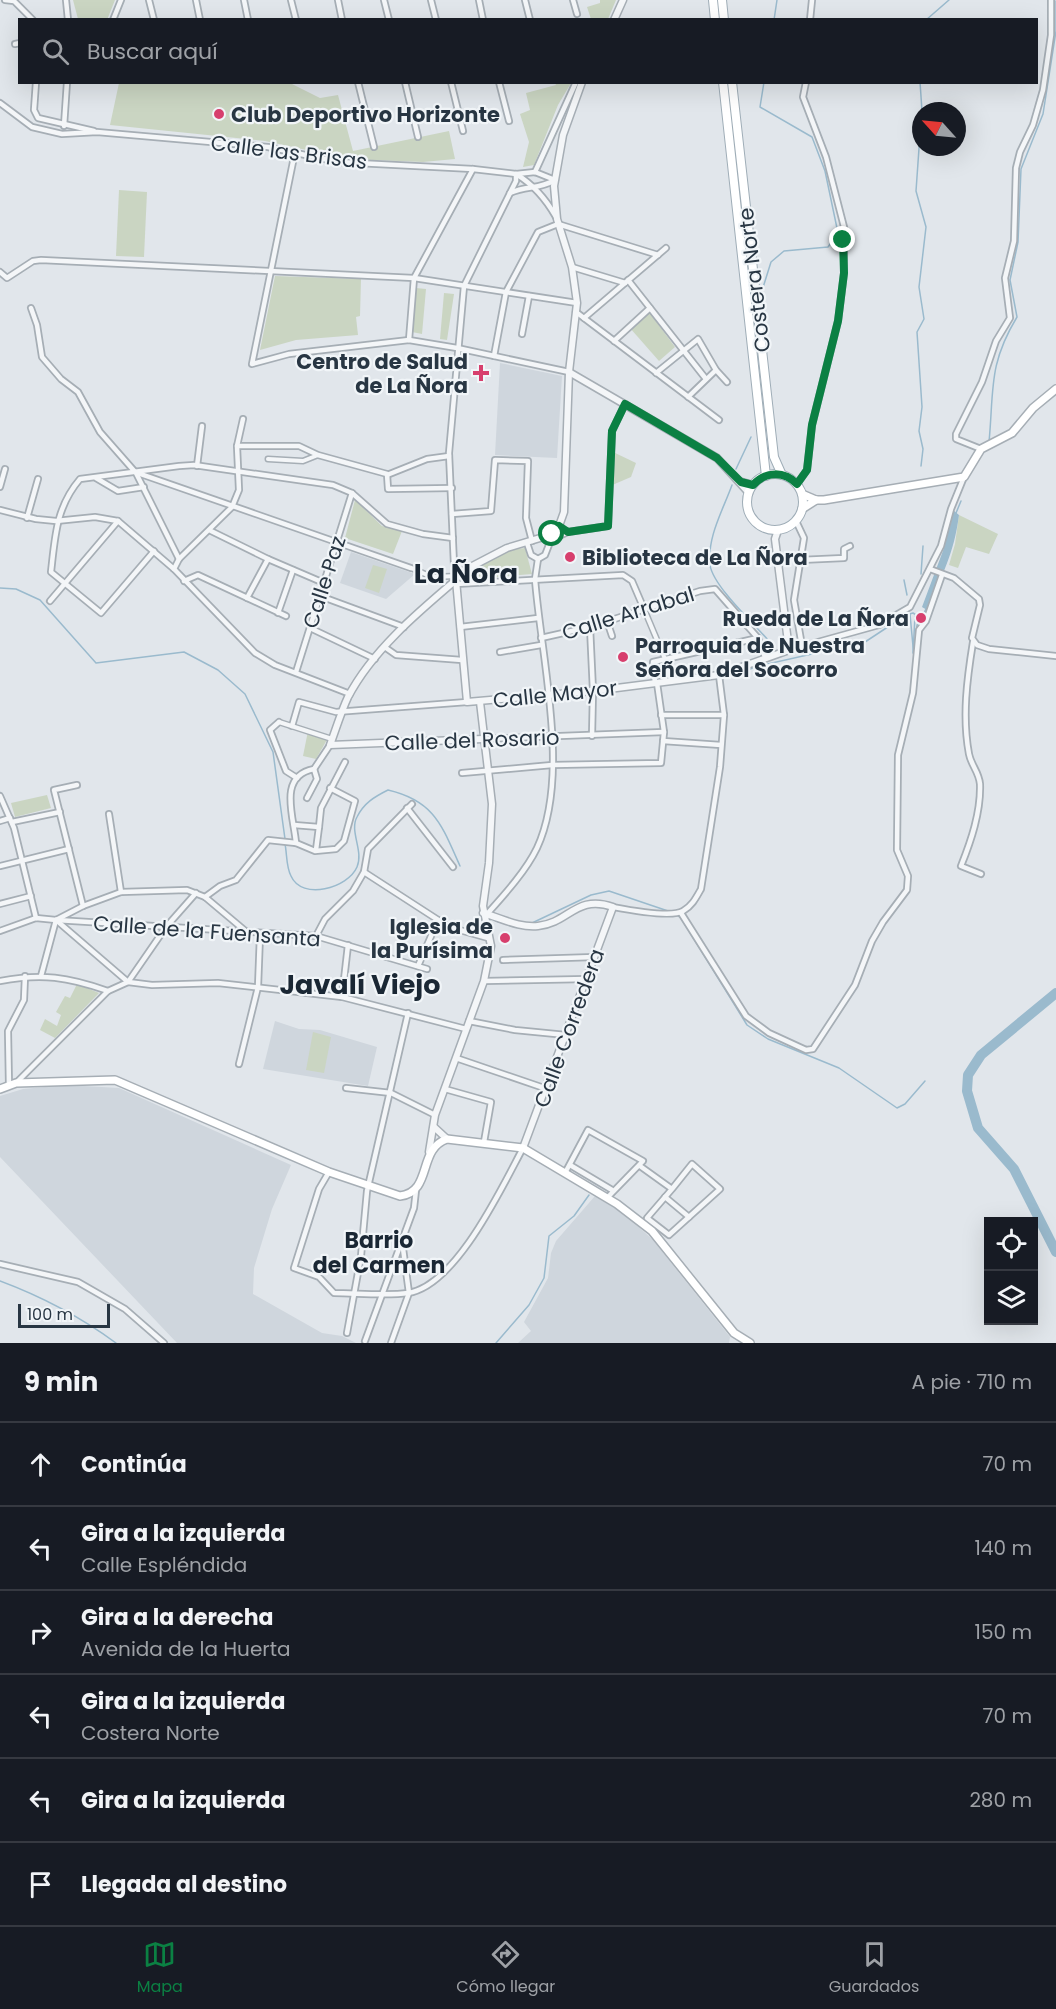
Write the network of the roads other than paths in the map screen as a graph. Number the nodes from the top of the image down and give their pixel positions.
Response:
1 (5, 0) edge
2 (66, 0) edge
3 (121, 0) edge
4 (149, 0) edge
5 (196, 0) edge
6 (244, 0) edge
7 (291, 0) edge
8 (338, 0) edge
9 (384, 0) edge
10 (431, 0) edge
11 (479, 0) edge
12 (525, 0) edge
13 (573, 0) edge
14 (623, 0) edge
15 (713, 0) edge
16 (722, 0) edge
17 (812, 0) edge
18 (1051, 0) edge
19 (577, 14) dead end
20 (31, 18) edge
21 (68, 18) edge
22 (114, 18) edge
23 (154, 18) edge
24 (200, 18) edge
25 (248, 18) edge
26 (296, 18) edge
27 (342, 18) edge
28 (388, 18) edge
29 (436, 18) edge
30 (483, 18) edge
31 (530, 18) edge
32 (615, 18) edge
33 (715, 18) edge
34 (724, 18) edge
35 (810, 18) edge
36 (36, 84) edge
37 (68, 84) edge
38 (358, 84) edge
39 (405, 84) edge
40 (451, 84) edge
41 (500, 84) edge
42 (575, 84) edge
43 (581, 84) edge
44 (723, 84) edge
45 (732, 84) edge
46 (806, 84) edge
47 (0, 103) edge
48 (509, 121) dead end
49 (64, 126) junction
50 (463, 131) dead end
51 (97, 132) junction
52 (418, 138) dead end
53 (374, 147) dead end
54 (295, 153) junction
55 (473, 169) junction
56 (536, 172) junction
57 (516, 174) junction
58 (555, 180) junction
59 (536, 189) junction
60 (510, 193) junction
61 (557, 221) junction
62 (666, 248) dead end
63 (658, 255) junction
64 (572, 267) junction
65 (270, 270) junction
66 (0, 272) edge
67 (414, 278) junction
68 (626, 282) junction
69 (464, 286) junction
70 (506, 292) junction
71 (529, 296) junction
72 (577, 303) junction
73 (31, 308) dead end
74 (650, 308) junction
75 (576, 312) junction
76 (584, 318) junction
77 (522, 334) dead end
78 (409, 340) junction
79 (614, 341) junction
80 (457, 348) junction
81 (683, 350) junction
82 (495, 356) junction
83 (716, 370) junction
84 (569, 372) junction
85 (656, 373) junction
86 (706, 380) junction
87 (727, 382) dead end
88 (1056, 389) edge
89 (688, 396) junction
90 (625, 404) junction
91 (243, 419) dead end
92 (719, 420) dead end
93 (202, 426) dead end
94 (237, 446) junction
95 (982, 448) junction
96 (318, 455) junction
97 (449, 456) junction
98 (268, 459) dead end
99 (198, 466) junction
100 (5, 468) dead end
101 (136, 473) junction
102 (238, 473) junction
103 (387, 475) junction
104 (782, 475) junction
105 (765, 476) junction
106 (964, 477) junction
107 (38, 478) dead end
108 (96, 478) junction
109 (797, 484) junction
110 (0, 486) edge
111 (144, 487) junction
112 (452, 489) junction
113 (751, 489) junction
114 (352, 493) junction
115 (802, 494) junction
116 (816, 500) junction
117 (232, 507) junction
118 (802, 509) junction
119 (0, 510) edge
120 (452, 514) junction
121 (27, 518) junction
122 (796, 520) junction
123 (56, 521) junction
124 (118, 521) junction
125 (559, 526) junction
126 (778, 530) junction
127 (211, 531) junction
128 (568, 532) junction
129 (552, 537) junction
130 (453, 538) junction
131 (541, 539) junction
132 (530, 542) junction
133 (337, 543) junction
134 (850, 546) dead end
135 (547, 549) junction
136 (154, 551) junction
137 (179, 559) junction
138 (538, 559) junction
139 (268, 560) junction
140 (800, 560) junction
141 (411, 568) joint
142 (174, 569) junction
143 (293, 570) junction
144 (932, 570) junction
145 (942, 574) junction
146 (457, 578) junction
147 (535, 579) junction
148 (184, 581) junction
149 (65, 583) junction
150 (324, 583) junction
151 (320, 596) junction
152 (247, 598) junction
153 (50, 601) dead end
154 (644, 609) junction
155 (278, 613) junction
156 (286, 616) dead end
157 (538, 618) junction
158 (607, 621) junction
159 (405, 627) junction
160 (460, 627) junction
161 (590, 627) junction
162 (310, 628) junction
163 (612, 636) dead end
164 (541, 638) junction
165 (758, 638) junction
166 (973, 642) junction
167 (541, 645) junction
168 (802, 646) junction
169 (386, 648) junction
170 (789, 650) junction
171 (500, 652) dead end
172 (1056, 656) edge
173 (765, 657) junction
174 (375, 659) junction
175 (665, 659) junction
176 (462, 660) junction
177 (296, 672) junction
178 (719, 675) junction
179 (656, 683) junction
180 (593, 691) junction
181 (350, 694) junction
182 (547, 695) junction
183 (467, 702) junction
184 (480, 702) junction
185 (341, 711) junction
186 (661, 715) junction
187 (724, 715) junction
188 (279, 722) joint
189 (292, 726) junction
190 (664, 732) junction
191 (592, 736) junction
192 (551, 738) junction
193 (483, 739) junction
194 (663, 741) junction
195 (331, 742) junction
196 (721, 745) junction
197 (345, 762) dead end
198 (552, 765) junction
199 (489, 768) junction
200 (314, 769) junction
201 (462, 772) dead end
202 (297, 778) junction
203 (77, 785) dead end
204 (330, 788) junction
205 (0, 796) edge
206 (307, 798) dead end
207 (412, 804) dead end
208 (407, 808) junction
209 (60, 812) junction
210 (109, 814) dead end
211 (11, 820) junction
212 (0, 821) edge
213 (294, 825) junction
214 (319, 827) junction
215 (296, 843) junction
216 (69, 849) junction
217 (316, 850) junction
218 (22, 861) junction
219 (0, 866) edge
220 (453, 867) dead end
221 (364, 872) junction
222 (981, 874) dead end
223 (122, 892) junction
224 (196, 893) junction
225 (31, 896) junction
226 (205, 897) junction
227 (0, 904) edge
228 (83, 906) junction
229 (613, 907) junction
230 (485, 913) junction
231 (681, 913) junction
232 (36, 918) junction
233 (56, 920) junction
234 (438, 920) junction
235 (165, 927) junction
236 (0, 931) edge
237 (249, 934) junction
238 (260, 935) junction
239 (316, 936) junction
240 (488, 938) junction
241 (348, 945) junction
242 (595, 957) junction
243 (503, 960) dead end
244 (418, 966) junction
245 (427, 969) dead end
246 (25, 976) junction
247 (41, 976) junction
248 (588, 979) junction
249 (0, 981) edge
250 (484, 981) junction
251 (128, 982) junction
252 (258, 987) junction
253 (108, 991) junction
254 (342, 997) junction
255 (408, 1013) junction
256 (469, 1021) junction
257 (466, 1029) junction
258 (566, 1035) junction
259 (456, 1058) junction
260 (239, 1064) dead end
261 (13, 1085) junction
262 (346, 1088) dead end
263 (0, 1089) edge
264 (445, 1089) junction
265 (547, 1089) junction
266 (391, 1094) junction
267 (435, 1115) junction
268 (434, 1127) junction
269 (447, 1139) junction
270 (484, 1142) junction
271 (523, 1148) junction
272 (429, 1152) junction
273 (642, 1163) junction
274 (570, 1165) junction
275 (329, 1172) junction
276 (565, 1173) junction
277 (369, 1186) junction
278 (672, 1189) junction
279 (416, 1190) junction
280 (612, 1190) junction
281 (665, 1197) junction
282 (607, 1198) junction
283 (689, 1217) junction
284 (402, 1241) junction
285 (0, 1264) edge
286 (381, 1292) junction
287 (355, 1293) junction
288 (409, 1293) junction
289 (347, 1333) dead end
290 (365, 1341) dead end
291 (164, 1343) edge
292 (391, 1343) edge
293 (750, 1343) edge

1 - 20 street
2 - 21 street
3 - 22 street
4 - 23 street
5 - 24 street
6 - 25 street
7 - 26 street
8 - 27 street
9 - 28 street
10 - 29 street
11 - 30 street
12 - 31 street
13 - 19 street
14 - 32 street
15 - 33 main road
16 - 34 main road
17 - 35 street
18 - 95 street
36 - 49 street
37 - 49 street
38 - 53 street
39 - 52 street
40 - 50 street
41 - 48 street
42 - 56 street
43 - 58 street
44 - 105 main road, Costera Norte
45 - 104 main road, Costera Norte
46 - 109 street
47 - 51 street, Calle las Brisas
49 - 51 street
51 - 54 street, Calle las Brisas
54 - 55 street, Calle las Brisas
54 - 65 street
55 - 57 street, Calle las Brisas
55 - 67 street
56 - 57 street, Calle las Brisas
56 - 58 street
57 - 59 street
57 - 60 street
58 - 59 street
58 - 61 street
59 - 60 street
59 - 61 street
60 - 69 street
61 - 63 street
61 - 64 street
61 - 70 street
62 - 63 street
63 - 68 street
64 - 68 street
64 - 72 street
65 - 66 street
65 - 67 street
65 - 78 street
67 - 69 street
67 - 78 street
68 - 74 street
68 - 76 street
69 - 70 street
69 - 80 street
70 - 71 street
70 - 82 street
71 - 72 street
71 - 77 street
72 - 75 street
73 - 101 street
74 - 79 street
74 - 81 street
75 - 76 street
75 - 84 street
76 - 79 street
78 - 80 street
79 - 85 street
80 - 82 street
80 - 97 street
81 - 83 street
81 - 85 street
81 - 86 street
82 - 84 street
83 - 86 street
83 - 87 street
84 - 90 street
84 - 125 street
85 - 89 street
86 - 89 street
88 - 95 main road
89 - 92 street
90 - 113 street
90 - 128 street
91 - 94 street
93 - 99 street
94 - 96 street
94 - 102 street
95 - 106 main road
96 - 98 street
96 - 103 street
97 - 103 street
97 - 112 street
99 - 101 street
99 - 102 street
100 - 110 street
101 - 108 street
101 - 111 street
101 - 117 street
102 - 114 street
102 - 117 street
103 - 112 street
104 - 105 main road
104 - 109 main road
105 - 113 main road
106 - 116 main road
106 - 144 street
107 - 121 street
108 - 111 street
108 - 123 street
109 - 115 main road
111 - 137 street
112 - 120 street
113 - 126 main road
114 - 130 street
114 - 133 street, Calle Paz
115 - 116 main road
115 - 118 main road
116 - 118 main road
117 - 127 street
117 - 133 street
118 - 122 main road
119 - 121 street
120 - 130 street
120 - 132 street
121 - 123 street
122 - 126 main road
122 - 140 street
123 - 124 street
123 - 149 street
124 - 136 street
124 - 149 street
125 - 128 street
125 - 129 street
126 - 170 street
127 - 137 street
127 - 139 street
128 - 129 street
129 - 131 street
129 - 135 street
130 - 146 street
131 - 132 street
131 - 135 street
132 - 138 street
132 - 146 street
133 - 141 street
133 - 150 street, Calle Paz
134 - 140 street
135 - 138 street
136 - 142 street
136 - 149 street
137 - 142 street
138 - 147 street
139 - 143 street
139 - 152 street
140 - 168 street
141 - 146 street
142 - 148 street
143 - 150 street
143 - 155 street
144 - 145 street
144 - 168 street
145 - 166 street
145 - 231 street
146 - 147 street
146 - 159 street
146 - 160 street
147 - 154 street
147 - 157 street
148 - 152 street
148 - 177 street
149 - 153 street
150 - 151 street, Calle Paz
151 - 159 street
151 - 162 street, Calle Paz
152 - 155 street
154 - 158 street, Calle Arrabal
154 - 165 street, Calle Arrabal
154 - 175 street
155 - 156 street
157 - 160 street
157 - 164 street
158 - 161 street, Calle Arrabal
158 - 163 street
159 - 169 street
160 - 176 street
161 - 164 street, Calle Arrabal
161 - 180 street
162 - 174 street
162 - 177 street, Calle Paz
164 - 167 street
165 - 173 street
165 - 175 street
166 - 172 street
166 - 222 street
167 - 171 street
167 - 182 street
168 - 170 street
169 - 174 street
169 - 176 street
170 - 173 street, Calle Mayor
173 - 178 street, Calle Mayor
174 - 181 street
175 - 179 street
176 - 183 street
177 - 181 street
178 - 179 street, Calle Mayor
178 - 187 street
179 - 180 street, Calle Mayor
179 - 186 street
180 - 182 street, Calle Mayor
180 - 191 street
181 - 185 street
182 - 184 street, Calle Mayor
182 - 192 street
183 - 184 street, Calle Mayor
183 - 185 street, Calle Mayor
184 - 193 street
185 - 189 street, Calle Mayor
185 - 195 street
186 - 187 street
186 - 190 street
187 - 196 street
188 - 189 street
188 - 202 street
189 - 195 street
190 - 191 street, Calle del Rosario
190 - 194 street
191 - 192 street, Calle del Rosario
192 - 193 street, Calle del Rosario
192 - 198 street
193 - 195 street, Calle del Rosario
193 - 199 street
194 - 196 street
194 - 198 street
195 - 200 street
196 - 231 street
197 - 204 street
198 - 199 street
198 - 230 street
199 - 201 street
199 - 230 street
200 - 202 street
200 - 206 street
202 - 213 street
203 - 209 street
204 - 214 street
204 - 217 street
205 - 211 street
207 - 208 street
208 - 220 street
208 - 221 street
209 - 211 street
209 - 216 street
210 - 223 street
211 - 212 street
211 - 218 street
213 - 214 street
213 - 215 street
214 - 217 street
215 - 217 street
215 - 226 street
216 - 218 street
216 - 228 street
218 - 219 street
218 - 225 street
221 - 234 street
221 - 239 street
223 - 224 street
223 - 228 street
224 - 226 street
224 - 235 street
225 - 227 street
225 - 232 street
226 - 237 street
228 - 233 street
229 - 230 street
229 - 231 street
229 - 242 street, Calle Corredera
230 - 240 street
232 - 233 street, Calle de la Fuensanta
232 - 236 street
233 - 235 street, Calle de la Fuensanta
233 - 247 street
233 - 251 street
234 - 240 street
234 - 244 street
235 - 237 street, Calle de la Fuensanta
235 - 251 street
237 - 238 street, Calle de la Fuensanta
238 - 239 street, Calle de la Fuensanta
238 - 252 street
239 - 241 street, Calle de la Fuensanta
240 - 250 street
241 - 244 street, Calle de la Fuensanta
241 - 254 street
242 - 243 street
242 - 248 street, Calle Corredera
244 - 245 street, Calle de la Fuensanta
246 - 247 street
246 - 249 street
246 - 261 street
247 - 253 street
248 - 250 street
248 - 258 street, Calle Corredera
250 - 256 street
251 - 252 street
251 - 253 street
252 - 254 street
252 - 260 street
253 - 261 street
254 - 255 street
255 - 257 street
255 - 266 street
256 - 257 street
256 - 258 street
257 - 259 street
258 - 265 street, Calle Corredera
259 - 264 street
259 - 265 street
261 - 263 main road
261 - 275 main road
262 - 266 street
264 - 267 street
264 - 270 street
265 - 271 street, Calle Corredera
266 - 267 street
266 - 277 street
267 - 268 street
268 - 269 street
268 - 272 street
269 - 270 main road
269 - 272 main road
270 - 271 main road
271 - 276 main road
271 - 288 street
272 - 279 main road
273 - 274 street
273 - 278 street
273 - 280 street
274 - 276 street
274 - 280 street
275 - 277 main road
275 - 287 street
276 - 282 main road
277 - 279 main road
277 - 287 street
278 - 281 street
278 - 283 street
279 - 284 street
280 - 282 street
281 - 283 street
281 - 283 street
282 - 293 main road
284 - 286 street
284 - 288 street
285 - 291 street
286 - 287 street
286 - 288 street
286 - 290 street
287 - 289 street
288 - 292 street

